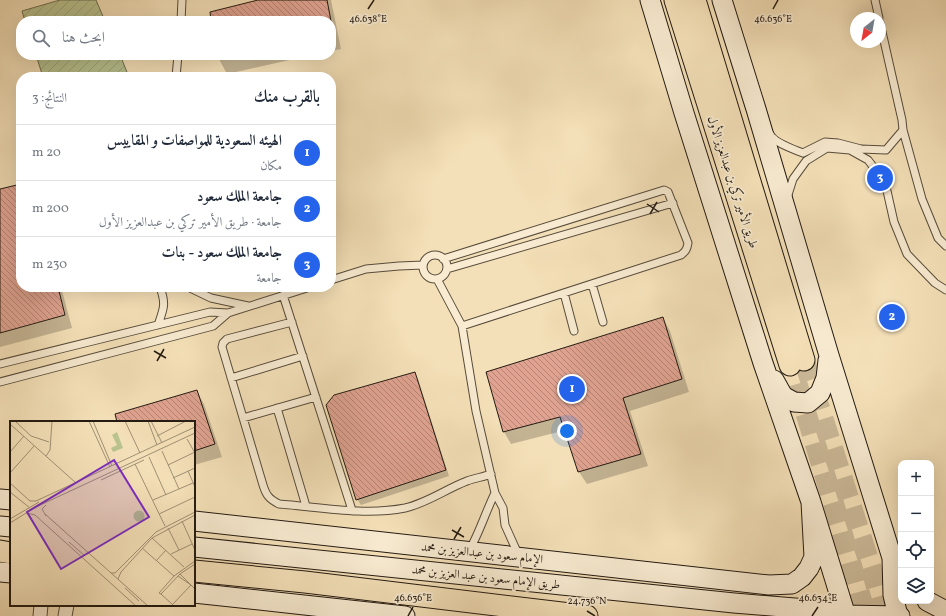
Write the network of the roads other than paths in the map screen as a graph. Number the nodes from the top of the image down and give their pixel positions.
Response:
1 (182, 0) edge
2 (650, 0) edge
3 (675, 0) edge
4 (695, 0) edge
5 (875, 0) edge
6 (725, 4) edge
7 (878, 12) edge
8 (180, 16) edge
9 (886, 48) edge
10 (178, 60) edge
11 (176, 72) edge
12 (756, 109) junction
13 (902, 130) junction
14 (673, 202) junction
15 (787, 216) junction
16 (946, 246) edge
17 (443, 259) junction
18 (423, 265) junction
19 (447, 269) junction
20 (336, 278) edge
21 (437, 279) junction
22 (592, 284) junction
23 (946, 290) edge
24 (162, 292) edge
25 (198, 292) edge
26 (294, 292) edge
27 (564, 293) junction
28 (284, 295) junction
29 (250, 306) junction
30 (228, 313) junction
31 (292, 322) junction
32 (603, 322) dead end
33 (158, 325) junction
34 (462, 326) junction
35 (574, 330) dead end
36 (828, 352) junction
37 (303, 356) junction
38 (763, 363) junction
39 (0, 364) edge
40 (231, 378) junction
41 (0, 382) edge
42 (316, 397) junction
43 (277, 408) junction
44 (243, 418) junction
45 (491, 474) junction
46 (495, 493) junction
47 (0, 499) edge
48 (10, 500) edge
49 (811, 502) junction
50 (306, 506) junction
51 (352, 510) junction
52 (195, 521) edge
53 (0, 526) edge
54 (10, 527) edge
55 (195, 546) edge
56 (0, 551) edge
57 (469, 551) junction
58 (10, 553) edge
59 (519, 556) junction
60 (896, 564) edge
61 (628, 568) junction
62 (195, 571) edge
63 (0, 572) edge
64 (10, 573) edge
65 (195, 593) edge
66 (734, 604) junction
67 (933, 604) edge
68 (41, 606) edge
69 (67, 606) edge
70 (946, 611) edge
71 (846, 615) edge
72 (40, 616) edge
73 (65, 616) edge
74 (405, 616) edge
75 (587, 616) edge
76 (899, 616) edge

1 - 8 lane
2 - 38 main road
3 - 4 main road, طريق الأمير تركي بن عبدالعزيز الأول
5 - 7 lane
6 - 12 main road
9 - 13 lane
10 - 11 lane
12 - 13 lane
12 - 15 main road
13 - 16 lane
14 - 17 lane
14 - 19 lane
14 - 22 lane
15 - 23 lane
15 - 36 main road
17 - 18 lane
17 - 19 lane
18 - 20 lane
18 - 21 lane
19 - 21 lane
21 - 34 lane
22 - 27 lane
22 - 32 lane
24 - 33 lane
25 - 29 lane
26 - 28 lane
27 - 34 lane
27 - 35 lane
28 - 29 lane
28 - 31 lane
29 - 30 lane
30 - 33 lane
30 - 41 lane
31 - 37 lane
31 - 40 lane
33 - 39 lane
34 - 45 lane
36 - 38 main road
36 - 60 main road
37 - 40 lane
37 - 42 lane
38 - 49 main road
40 - 44 lane
42 - 43 lane
42 - 51 lane
43 - 44 lane
43 - 50 lane
44 - 50 lane
45 - 46 lane
45 - 51 lane
46 - 57 lane
46 - 59 lane
47 - 48 main road
49 - 61 main road, الإمام سعود بن عبدالعزيز بن محمد
49 - 71 main road
50 - 51 lane
52 - 57 main road, الإمام سعود بن عبدالعزيز بن محمد
53 - 54 main road
55 - 66 main road, طريق الإمام سعود بن عبد العزيز بن محمد
56 - 58 main road
57 - 59 main road, الإمام سعود بن عبدالعزيز بن محمد
59 - 61 main road, الإمام سعود بن عبدالعزيز بن محمد
60 - 76 main road
61 - 66 main road
62 - 75 main road
63 - 64 main road
65 - 74 main road
66 - 71 main road, طريق الإمام سعود بن عبد العزيز بن محمد
67 - 70 main road
68 - 72 street
69 - 73 street
71 - 76 main road, طريق الإمام سعود بن عبد العزيز بن محمد

